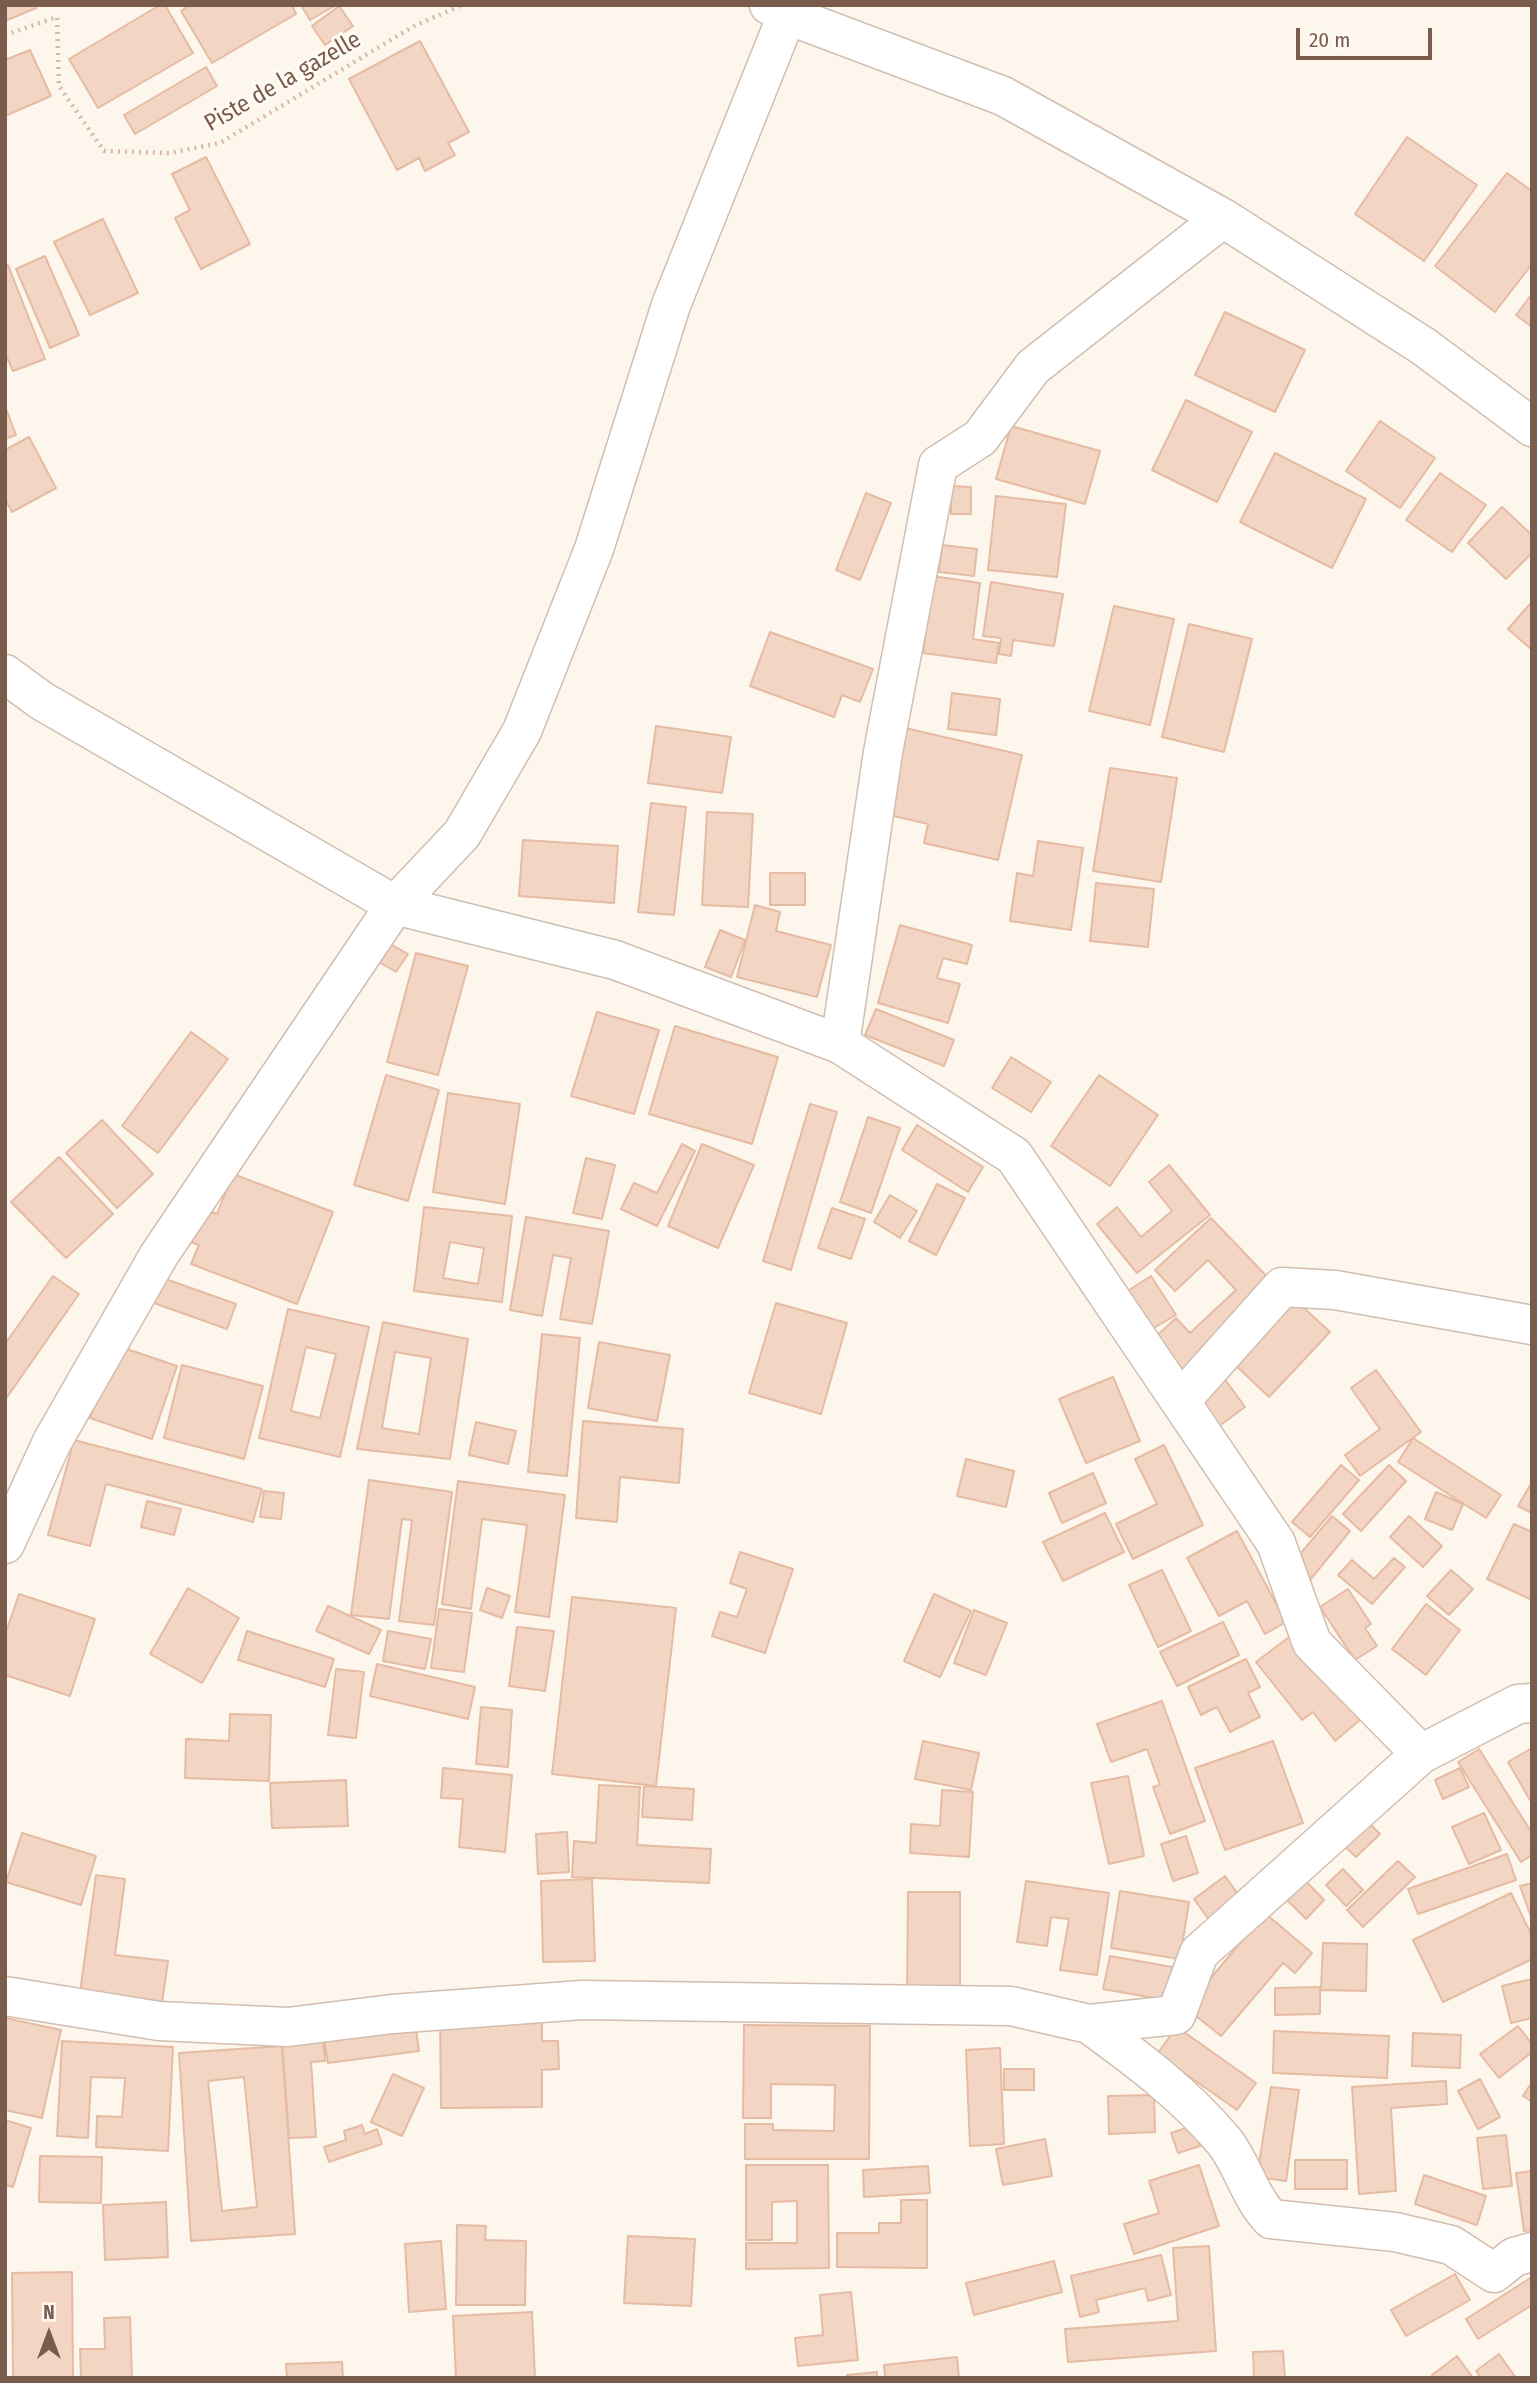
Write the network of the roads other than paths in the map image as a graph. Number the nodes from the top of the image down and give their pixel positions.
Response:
1 (782, 8) edge
2 (1223, 218) junction
3 (1532, 427) edge
4 (5, 674) edge
5 (395, 905) junction
6 (839, 1045) junction
7 (1093, 1273) junction
8 (1532, 1325) edge
9 (1153, 1365) junction
10 (1182, 1399) junction
11 (5, 1544) edge
12 (1532, 1703) edge
13 (1421, 1754) junction
14 (5, 1996) edge
15 (1089, 2024) junction
16 (1532, 2252) edge

1 - 2 street
1 - 5 street
2 - 3 street
2 - 6 street
4 - 5 street
5 - 6 street
5 - 11 street
6 - 7 street
7 - 9 street
7 - 10 street
8 - 10 street
9 - 10 street
9 - 13 street
12 - 13 street
13 - 15 street
14 - 15 street
15 - 16 street

